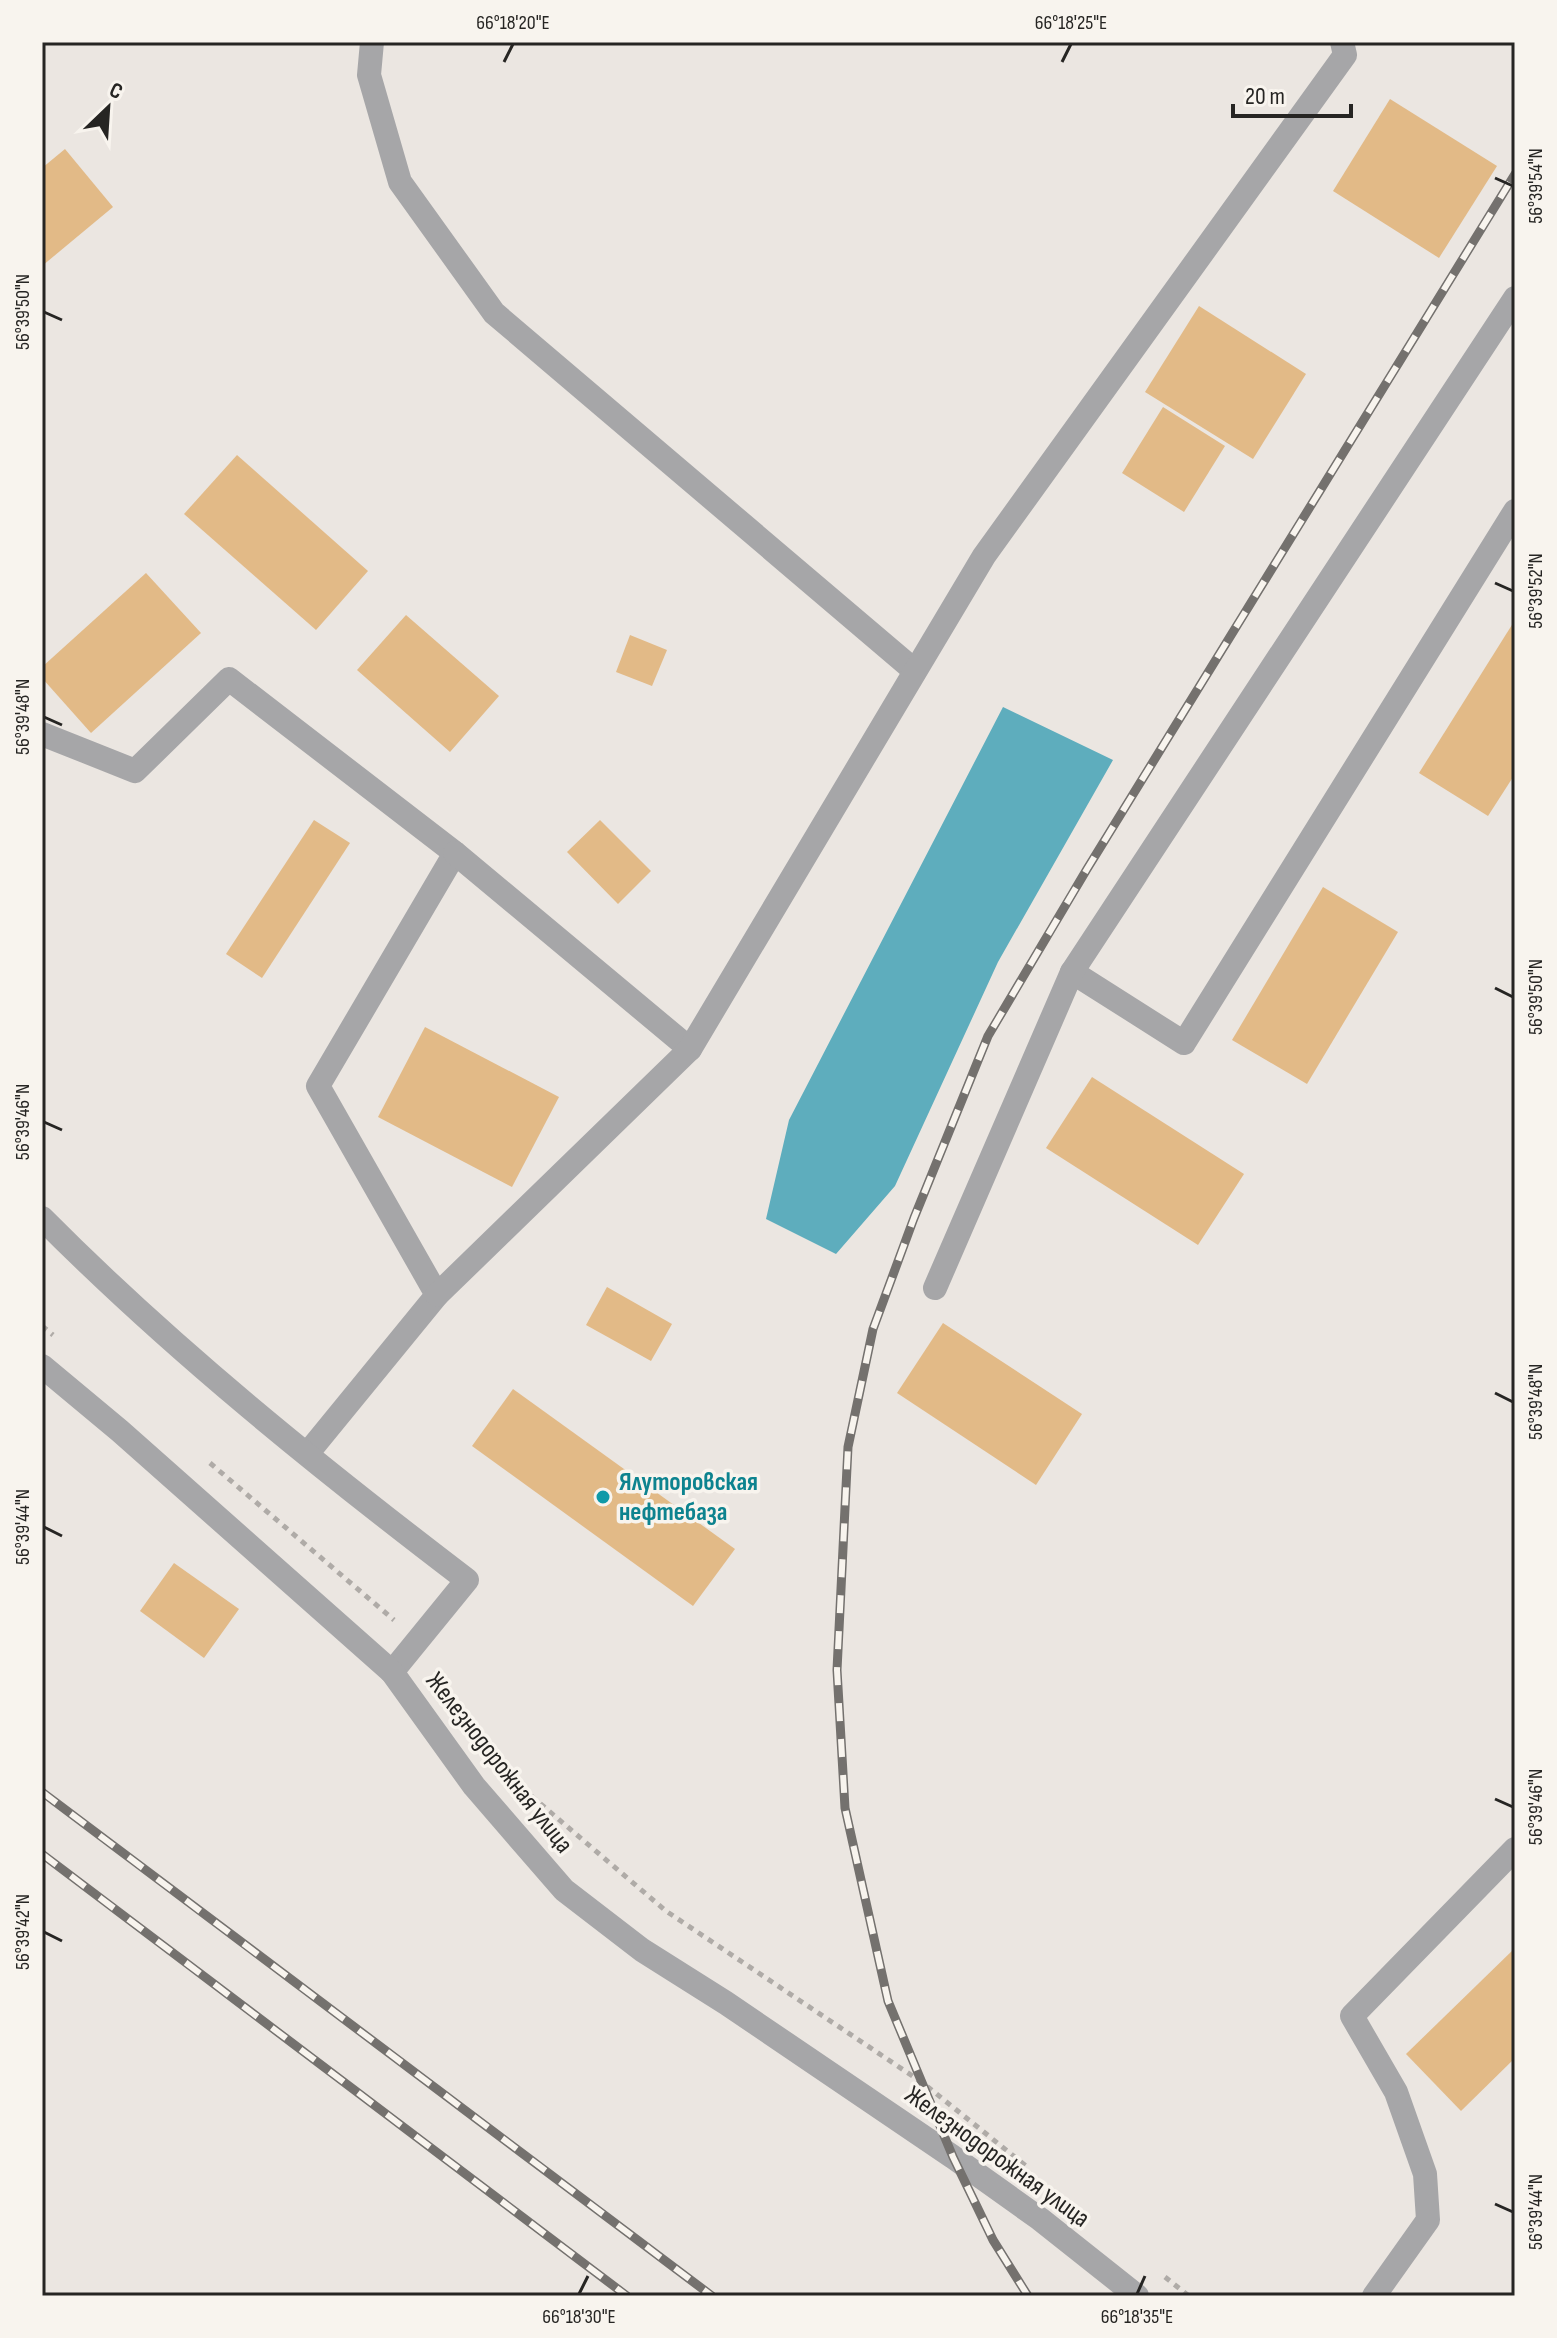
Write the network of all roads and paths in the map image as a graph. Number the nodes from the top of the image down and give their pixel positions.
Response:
1 (372, 42) edge
2 (1342, 42) edge
3 (1515, 298) edge
4 (1515, 511) edge
5 (915, 671) junction
6 (42, 734) edge
7 (455, 853) junction
8 (1072, 972) junction
9 (690, 1049) junction
10 (42, 1218) edge
11 (935, 1288) dead end
12 (437, 1295) junction
13 (42, 1326) edge
14 (54, 1335) dead end
15 (42, 1366) edge
16 (307, 1454) junction
17 (208, 1462) dead end
18 (418, 1641) junction
19 (392, 1672) junction
20 (457, 1704) dead end
21 (521, 1787) dead end
22 (1515, 1849) edge
23 (1032, 2170) dead end
24 (1165, 2277) dead end
25 (1137, 2296) edge
26 (1189, 2296) edge
27 (1374, 2296) edge

1 - 5 street
2 - 5 street
3 - 8 street
4 - 8 street
5 - 9 street
6 - 7 street
7 - 9 street
7 - 12 street
8 - 11 street
9 - 12 street
10 - 16 street
12 - 16 street
13 - 14 path
15 - 19 street, Железнодорожная улица
16 - 18 street
17 - 18 path
18 - 19 street
18 - 20 path
19 - 25 street, Железнодорожная улица
21 - 23 path
22 - 27 street
24 - 26 path

